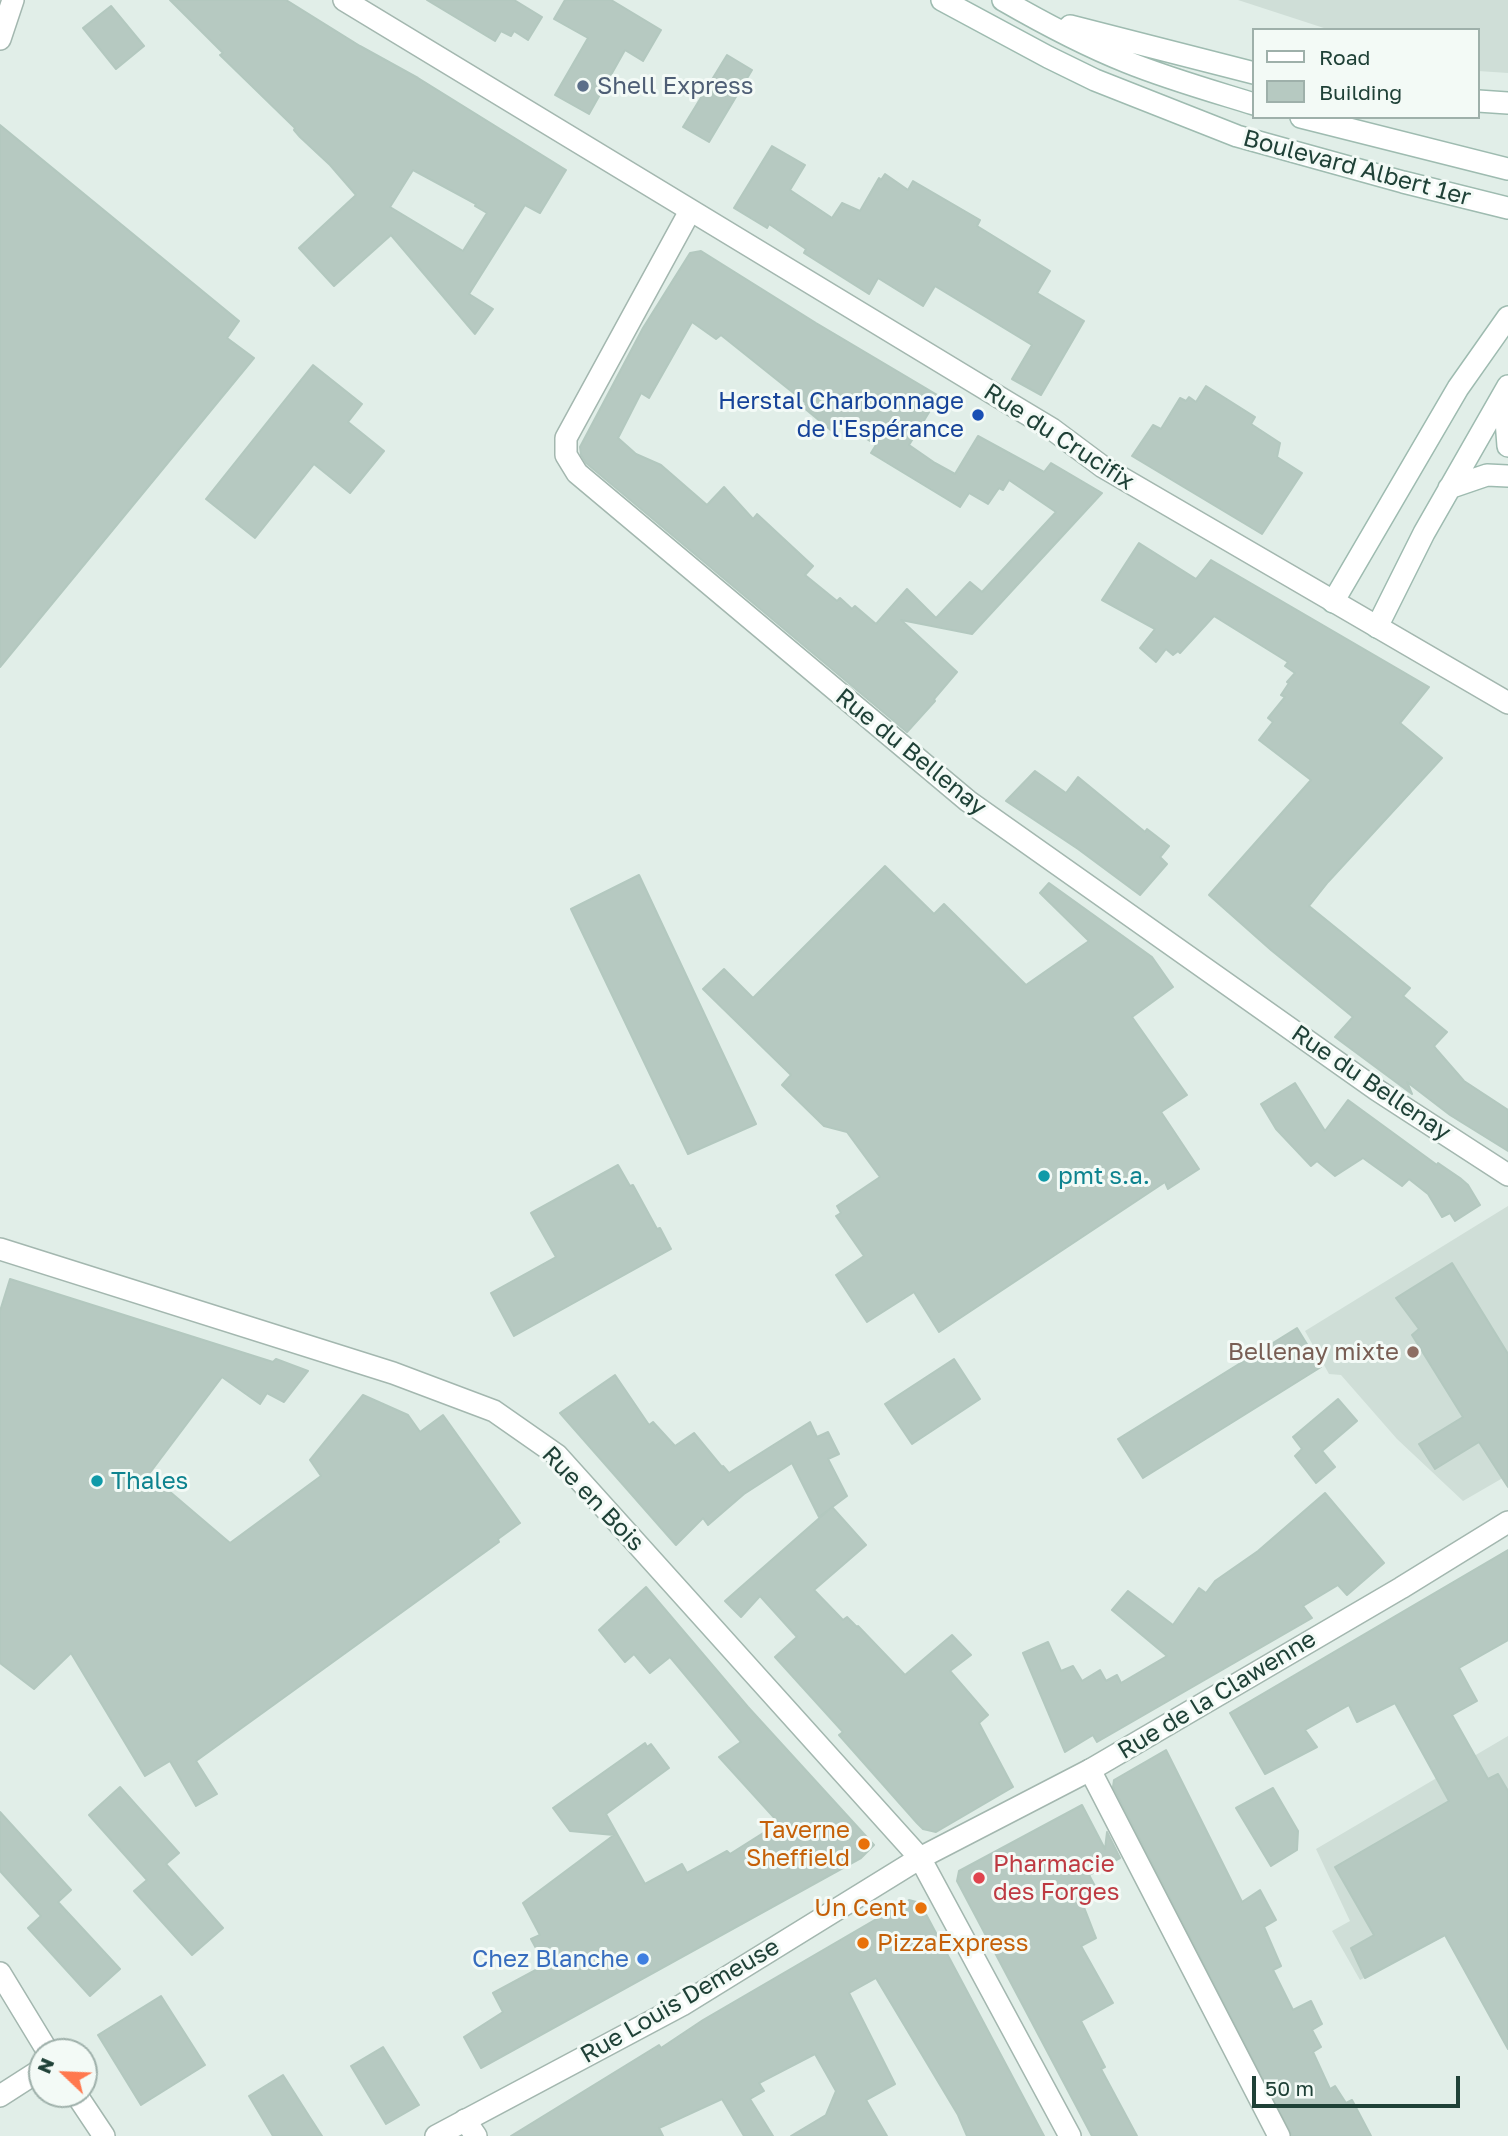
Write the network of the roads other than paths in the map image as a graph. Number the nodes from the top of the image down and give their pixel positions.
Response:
1 (13, 0) edge
2 (344, 0) edge
3 (942, 0) edge
4 (1003, 0) edge
5 (1028, 14) junction
6 (0, 39) edge
7 (1252, 72) edge
8 (1480, 102) edge
9 (1252, 103) edge
10 (1508, 103) edge
11 (1309, 119) edge
12 (1508, 169) edge
13 (1508, 208) edge
14 (690, 211) junction
15 (1508, 317) edge
16 (1506, 390) edge
17 (1508, 446) edge
18 (1508, 476) edge
19 (1449, 488) junction
20 (1333, 602) junction
21 (1377, 627) junction
22 (1508, 703) edge
23 (1508, 1175) edge
24 (0, 1249) edge
25 (1508, 1522) edge
26 (1090, 1770) junction
27 (920, 1858) junction
28 (0, 1973) edge
29 (39, 2038) edge
30 (28, 2078) edge
31 (0, 2096) edge
32 (85, 2108) edge
33 (471, 2128) edge
34 (104, 2136) edge
35 (436, 2136) edge
36 (1070, 2136) edge
37 (1279, 2136) edge

1 - 6 street
2 - 14 street, Rue du Crucifix
3 - 13 street, Boulevard Albert 1er
4 - 5 street, Boulevard Albert 1er
5 - 7 street
5 - 9 street, Boulevard Albert 1er
8 - 10 street
11 - 12 street, Boulevard Albert 1er
14 - 20 street, Rue du Crucifix
14 - 23 street, Rue du Bellenay
15 - 20 street
16 - 17 street
16 - 19 street
18 - 19 street
19 - 21 street
20 - 21 street, Rue du Crucifix
21 - 22 street, Rue du Crucifix
24 - 27 street, Rue en Bois
25 - 26 street, Rue de la Clawenne
26 - 27 street, Rue de la Clawenne
26 - 37 street
27 - 33 street, Rue Louis Demeuse
27 - 36 street, Rue en Bois
28 - 29 street
30 - 31 street
32 - 34 street
33 - 35 street, Rue Louis Demeuse

